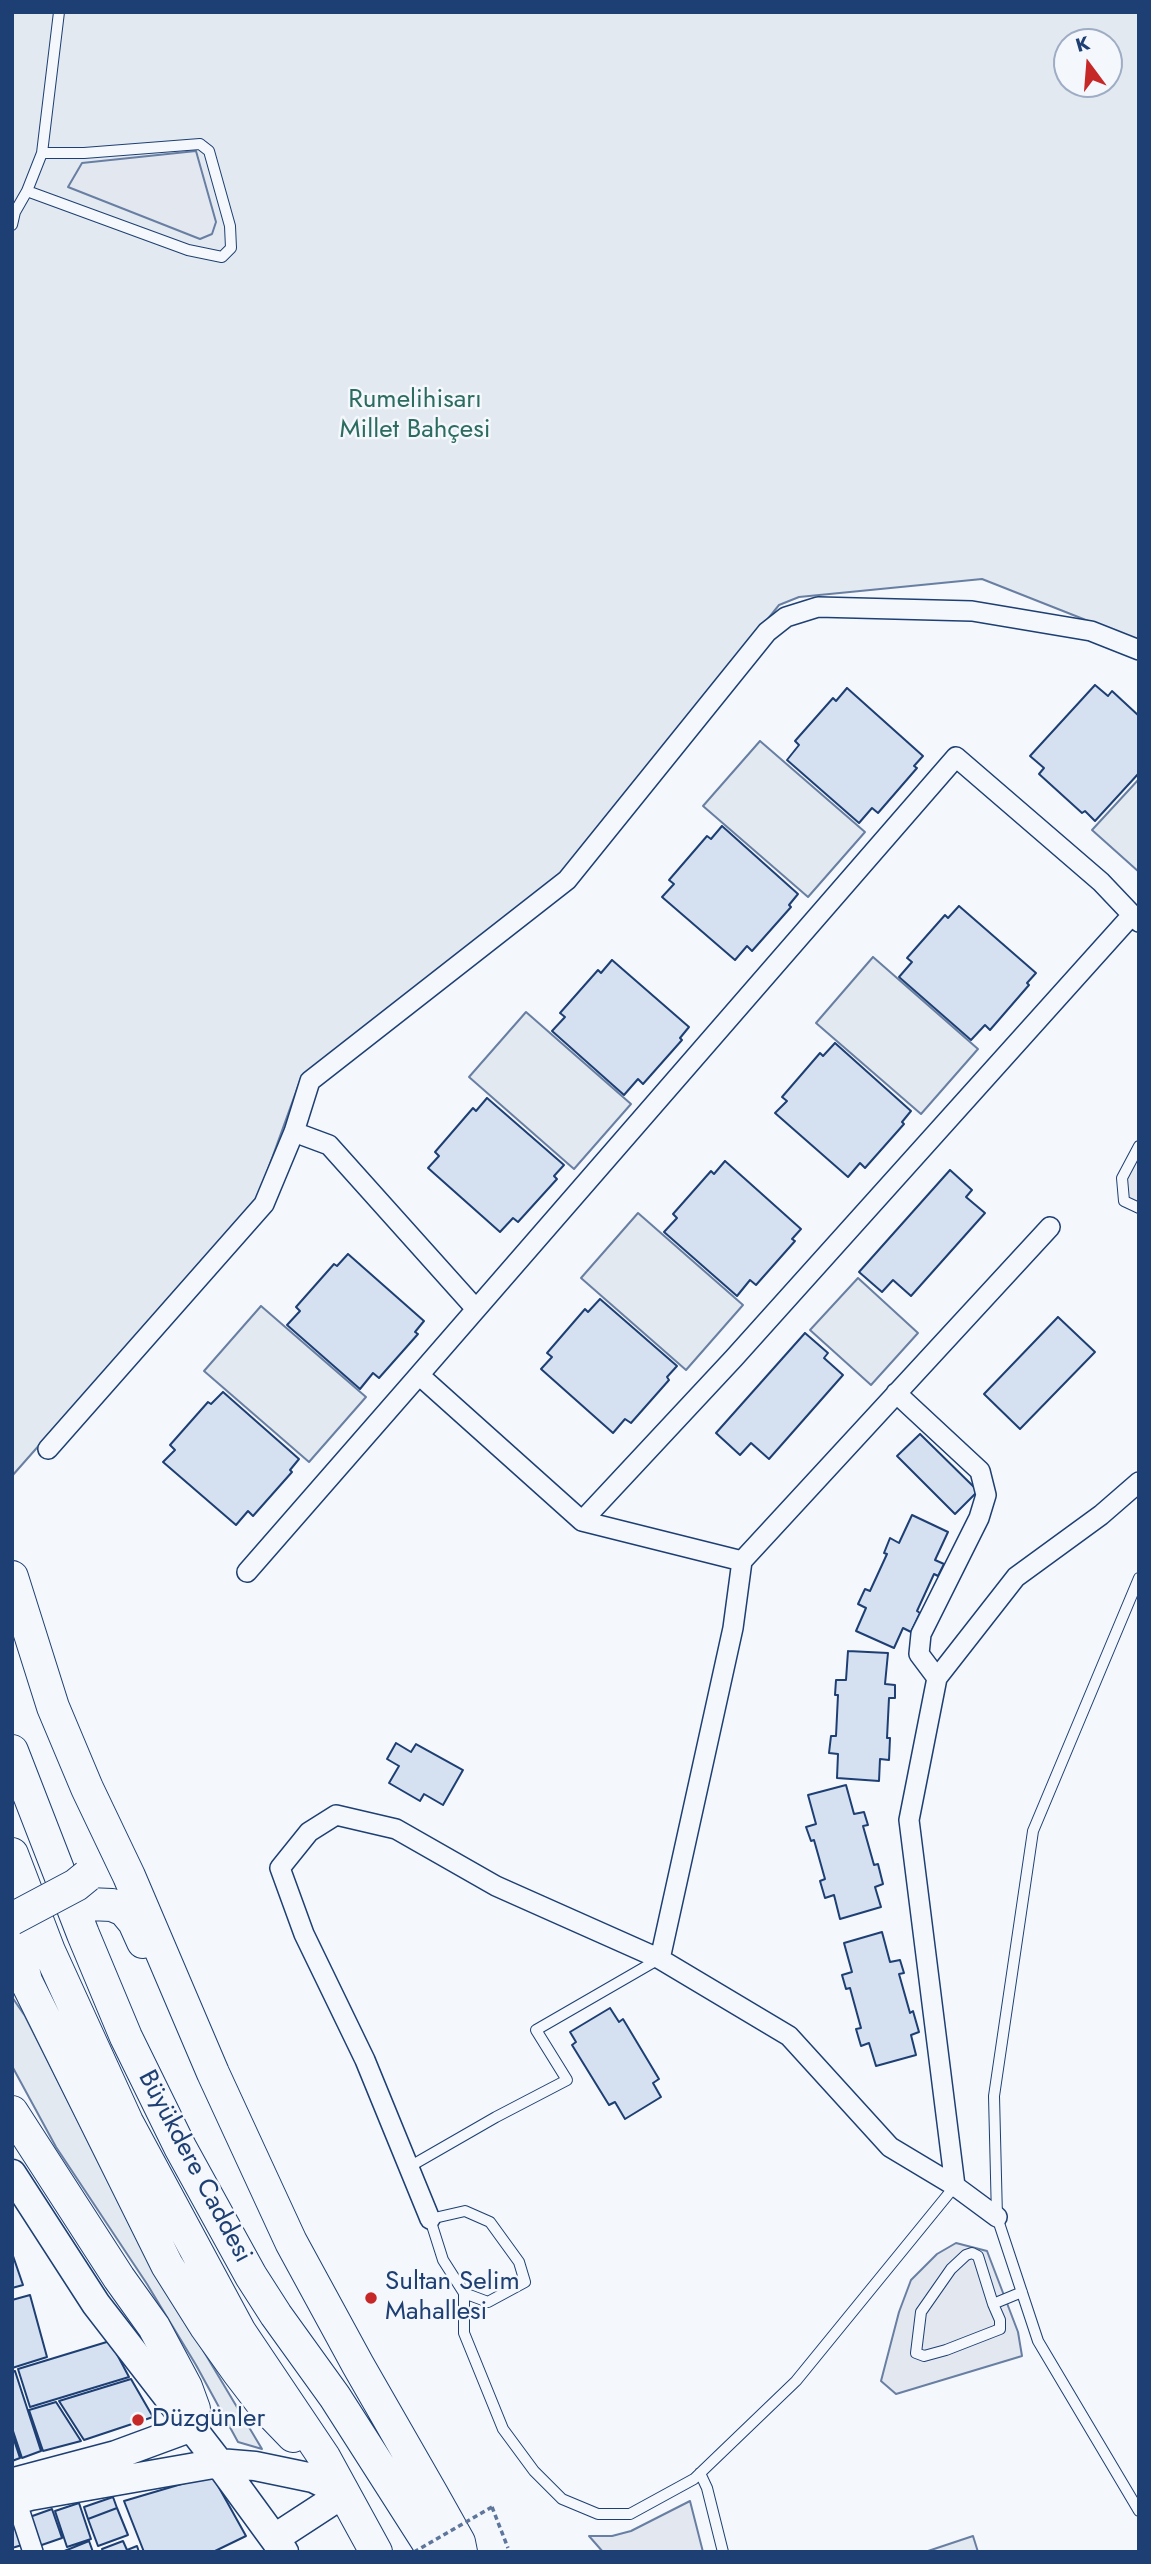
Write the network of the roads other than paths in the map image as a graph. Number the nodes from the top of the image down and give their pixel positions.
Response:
1 (59, 12) edge
2 (42, 153) junction
3 (27, 191) junction
4 (12, 225) edge
5 (1139, 650) edge
6 (1135, 918) edge
7 (294, 1132) junction
8 (1139, 1146) edge
9 (1139, 1208) edge
10 (1050, 1227) dead end
11 (476, 1309) junction
12 (419, 1375) junction
13 (896, 1392) junction
14 (48, 1449) dead end
15 (1139, 1482) edge
16 (582, 1521) junction
17 (742, 1561) junction
18 (247, 1572) dead end
19 (12, 1577) edge
20 (1139, 1578) edge
21 (937, 1678) junction
22 (12, 1751) edge
23 (87, 1788) junction
24 (13, 1859) edge
25 (88, 1890) junction
26 (24, 1925) edge
27 (660, 1959) junction
28 (19, 1976) edge
29 (180, 1998) junction
30 (12, 2112) edge
31 (409, 2167) junction
32 (12, 2174) edge
33 (955, 2186) junction
34 (997, 2217) junction
35 (430, 2219) junction
36 (1021, 2292) junction
37 (464, 2293) junction
38 (993, 2304) junction
39 (192, 2427) junction
40 (324, 2458) junction
41 (219, 2463) junction
42 (700, 2473) junction
43 (344, 2493) junction
44 (14, 2494) edge
45 (1139, 2511) edge
46 (279, 2545) edge
47 (33, 2552) edge
48 (376, 2552) edge
49 (434, 2552) edge
50 (461, 2552) edge
51 (723, 2552) edge

1 - 2 lane
2 - 3 lane
2 - 3 lane
3 - 4 lane
5 - 7 street
6 - 11 street
6 - 16 street
7 - 11 street
7 - 14 street
8 - 9 lane
10 - 13 street
11 - 12 street
12 - 16 street
12 - 18 street
13 - 17 street
13 - 21 street
15 - 21 street
16 - 17 street
17 - 27 street
19 - 23 main road
20 - 34 lane
21 - 33 street
22 - 49 main road, Büyükdere Caddesi
23 - 25 main road
23 - 29 main road
24 - 40 main road, Büyükdere Caddesi
25 - 26 main road, bridge
25 - 29 main road
26 - 28 main road
27 - 31 lane
27 - 31 street
27 - 33 street
28 - 40 main road
29 - 50 main road
30 - 39 main road
31 - 35 street
32 - 39 street
33 - 34 street
33 - 42 lane
34 - 36 lane
35 - 37 lane
35 - 37 lane
36 - 38 lane
36 - 45 lane
37 - 42 lane
38 - 38 lane
39 - 41 street
39 - 44 street
40 - 43 main road, Büyükdere Caddesi
41 - 43 street
41 - 44 street
41 - 46 street
42 - 51 lane
43 - 46 street
43 - 48 main road, Büyükdere Caddesi
44 - 47 street

